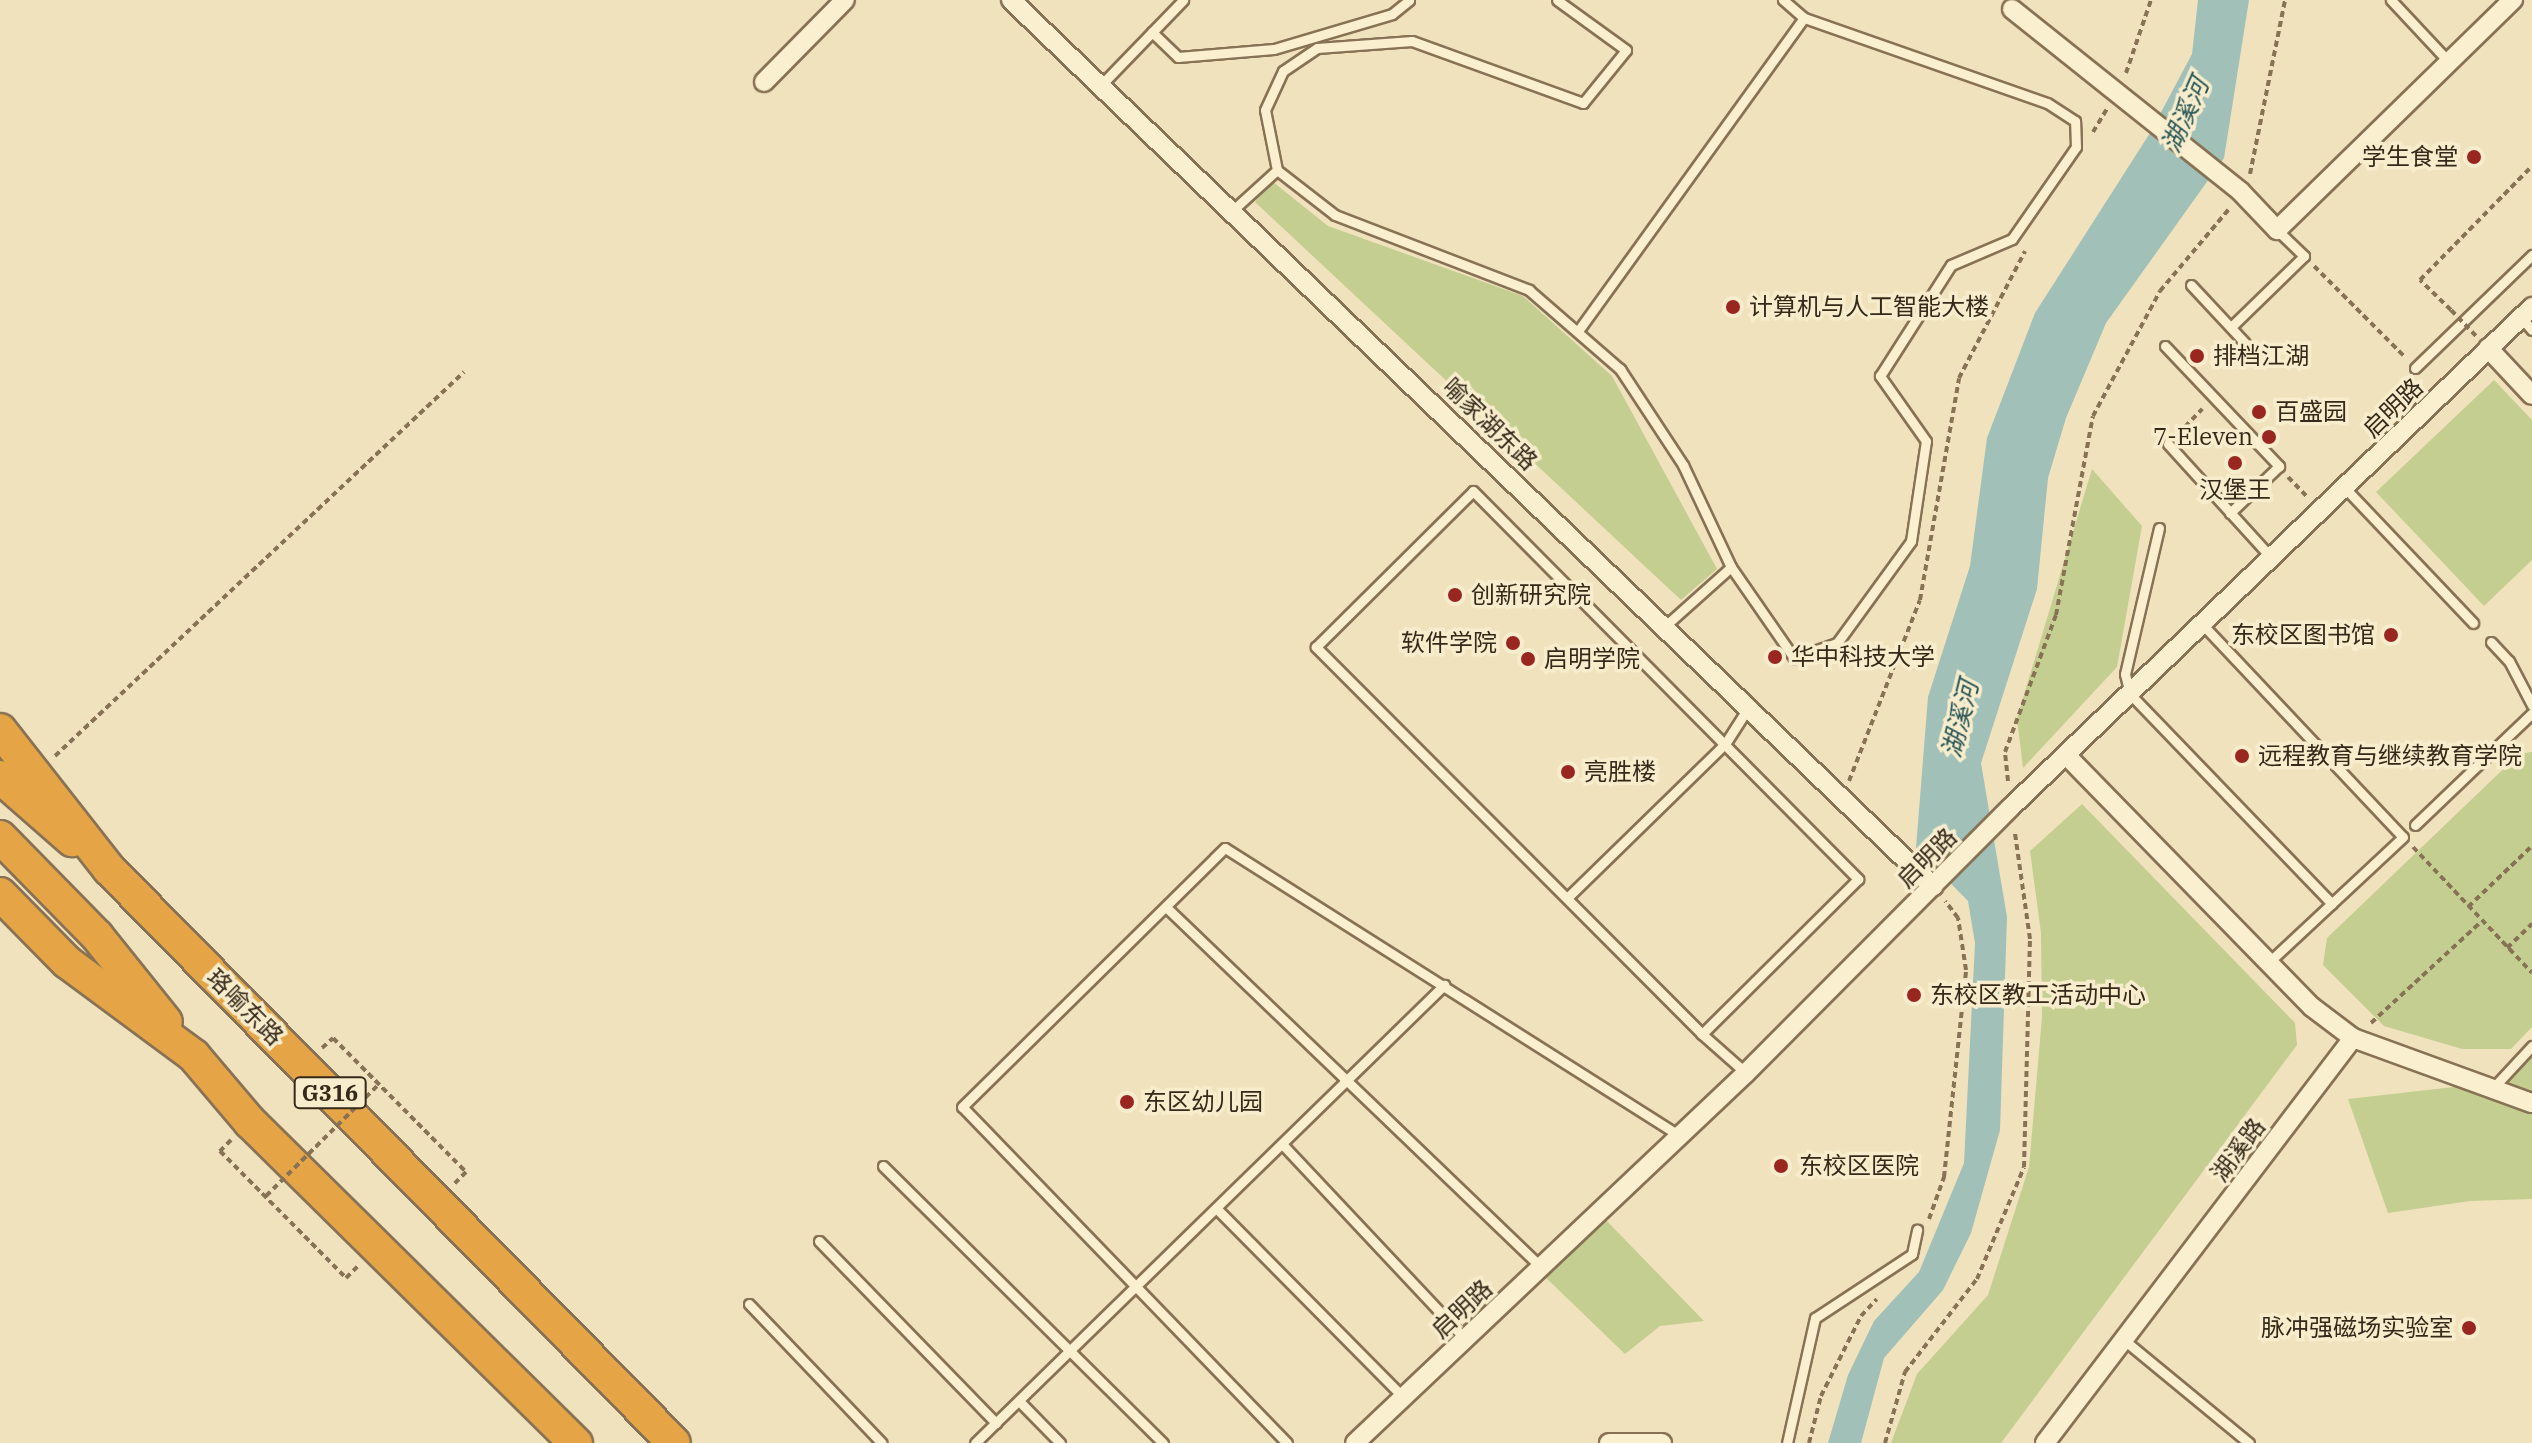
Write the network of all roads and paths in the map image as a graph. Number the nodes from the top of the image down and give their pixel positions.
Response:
1 (845, 0) edge
2 (1011, 0) edge
3 (1183, 0) edge
4 (1409, 0) edge
5 (1557, 0) edge
6 (1783, 0) edge
7 (2151, 0) edge
8 (2285, 0) edge
9 (2391, 0) edge
10 (2513, 0) edge
11 (2012, 9) dead end
12 (1804, 18) junction
13 (1152, 32) junction
14 (2450, 62) junction
15 (764, 82) dead end
16 (1102, 84) junction
17 (2115, 95) junction
18 (2091, 135) dead end
19 (2532, 166) edge
20 (1277, 170) junction
21 (2236, 188) junction
22 (1234, 209) junction
23 (2277, 230) junction
24 (2028, 244) dead end
25 (2532, 255) edge
26 (2304, 256) junction
27 (2191, 285) dead end
28 (2528, 318) edge
29 (2231, 327) junction
30 (1578, 331) junction
31 (2245, 343) dead end
32 (2483, 343) junction
33 (2165, 346) dead end
34 (2402, 354) dead end
35 (2415, 368) dead end
36 (464, 372) dead end
37 (2532, 395) edge
38 (2215, 396) junction
39 (2168, 444) joint
40 (2279, 466) junction
41 (2345, 488) junction
42 (2309, 500) dead end
43 (2230, 513) junction
44 (2159, 528) dead end
45 (2271, 557) junction
46 (1731, 567) junction
47 (2473, 623) dead end
48 (2203, 625) junction
49 (1664, 627) junction
50 (2491, 642) dead end
51 (2130, 694) junction
52 (2532, 705) edge
53 (1748, 708) junction
54 (2532, 713) edge
55 (0, 730) edge
56 (1725, 744) junction
57 (2066, 755) junction
58 (38, 772) junction
59 (0, 777) edge
60 (1842, 794) junction
61 (2010, 808) junction
62 (2415, 825) dead end
63 (0, 837) edge
64 (2403, 837) junction
65 (2532, 846) edge
66 (109, 869) junction
67 (1934, 885) junction
68 (0, 894) edge
69 (1567, 898) junction
70 (2332, 904) junction
71 (2468, 907) junction
72 (1167, 908) junction
73 (2481, 922) junction
74 (2532, 924) edge
75 (2507, 948) junction
76 (2268, 963) junction
77 (2532, 973) edge
78 (1444, 985) junction
79 (1702, 1034) junction
80 (333, 1038) dead end
81 (2353, 1038) junction
82 (2532, 1046) edge
83 (194, 1056) junction
84 (1746, 1073) junction
85 (1350, 1081) junction
86 (379, 1084) junction
87 (2492, 1089) junction
88 (2532, 1103) edge
89 (1680, 1136) junction
90 (1283, 1145) junction
91 (220, 1151) dead end
92 (883, 1166) dead end
93 (466, 1172) dead end
94 (266, 1196) junction
95 (1217, 1209) junction
96 (1921, 1231) joint
97 (819, 1241) dead end
98 (1541, 1267) junction
99 (346, 1278) dead end
100 (1136, 1287) junction
101 (1882, 1293) dead end
102 (749, 1304) dead end
103 (1465, 1339) junction
104 (2124, 1340) junction
105 (1070, 1351) junction
106 (1403, 1397) junction
107 (1019, 1401) junction
108 (996, 1423) junction
109 (576, 1443) edge
110 (674, 1443) edge
111 (882, 1443) edge
112 (975, 1443) edge
113 (1060, 1443) edge
114 (1163, 1443) edge
115 (1287, 1443) edge
116 (1355, 1443) edge
117 (1609, 1443) edge
118 (1662, 1443) edge
119 (1787, 1443) edge
120 (1809, 1443) edge
121 (1885, 1443) edge
122 (2045, 1443) edge
123 (2249, 1443) edge

1 - 15 street
2 - 16 street, 喻家湖东路
3 - 13 lane
4 - 13 lane
5 - 20 lane
6 - 12 lane
7 - 17 path
8 - 21 path
9 - 14 lane
10 - 14 street
11 - 17 street
12 - 30 lane
12 - 46 lane
13 - 16 lane
14 - 23 street
16 - 22 street, 喻家湖东路
17 - 18 path
17 - 21 street
19 - 32 path, bridge
20 - 22 lane
20 - 30 lane
21 - 23 street
21 - 61 path
22 - 49 street, 喻家湖东路
23 - 26 lane
24 - 60 path
25 - 35 lane
26 - 29 lane
26 - 34 path
27 - 29 lane
28 - 32 street, 启明路
29 - 31 lane
30 - 46 lane
32 - 37 street
32 - 41 street, 启明路
33 - 38 lane
36 - 58 path
38 - 39 path
38 - 40 lane
39 - 43 lane
40 - 42 path
40 - 43 lane
41 - 45 street, 启明路
41 - 47 lane
43 - 45 lane
44 - 51 lane
45 - 48 street, 启明路
46 - 49 lane
48 - 51 street, 启明路
48 - 64 lane
49 - 53 street, 喻家湖东路
50 - 52 lane
51 - 57 street, 启明路
51 - 70 lane
53 - 56 lane
53 - 60 street, 喻家湖东路
54 - 62 lane
55 - 58 highway, 珞喻东路 / G316
56 - 69 lane
56 - 69 lane
56 - 79 lane
57 - 61 street, 启明路
57 - 76 street
58 - 66 highway, 珞喻东路 / G316
59 - 66 highway
60 - 67 street, 喻家湖东路
61 - 67 street, 启明路
61 - 121 path
63 - 83 highway
64 - 70 lane
64 - 71 path
65 - 71 path
66 - 110 highway, 珞喻东路 / G316
67 - 84 street, 启明路
67 - 96 path
68 - 83 highway
69 - 79 lane
70 - 76 lane
71 - 73 path
72 - 78 lane
72 - 85 lane
72 - 100 lane
73 - 75 path
73 - 81 path
74 - 75 path
75 - 77 path
76 - 81 street
78 - 85 lane
78 - 89 lane
79 - 84 lane
80 - 86 path
81 - 87 street
81 - 104 street, 湖溪路
82 - 87 lane
83 - 109 highway
84 - 89 street, 启明路
85 - 90 lane
85 - 98 lane
86 - 93 path
86 - 94 path, bridge
87 - 88 street
89 - 98 street, 启明路
90 - 95 lane
90 - 103 lane
91 - 94 path
92 - 105 lane
94 - 99 path
95 - 100 lane
95 - 106 lane
96 - 119 lane
97 - 108 lane
98 - 103 street, 启明路
100 - 105 lane
100 - 115 lane
101 - 120 path
102 - 111 lane
103 - 106 street, 启明路
104 - 122 street, 湖溪路
104 - 123 lane
105 - 107 lane
105 - 114 lane
106 - 116 street, 启明路
107 - 108 lane
107 - 113 lane
108 - 112 lane
117 - 118 street

